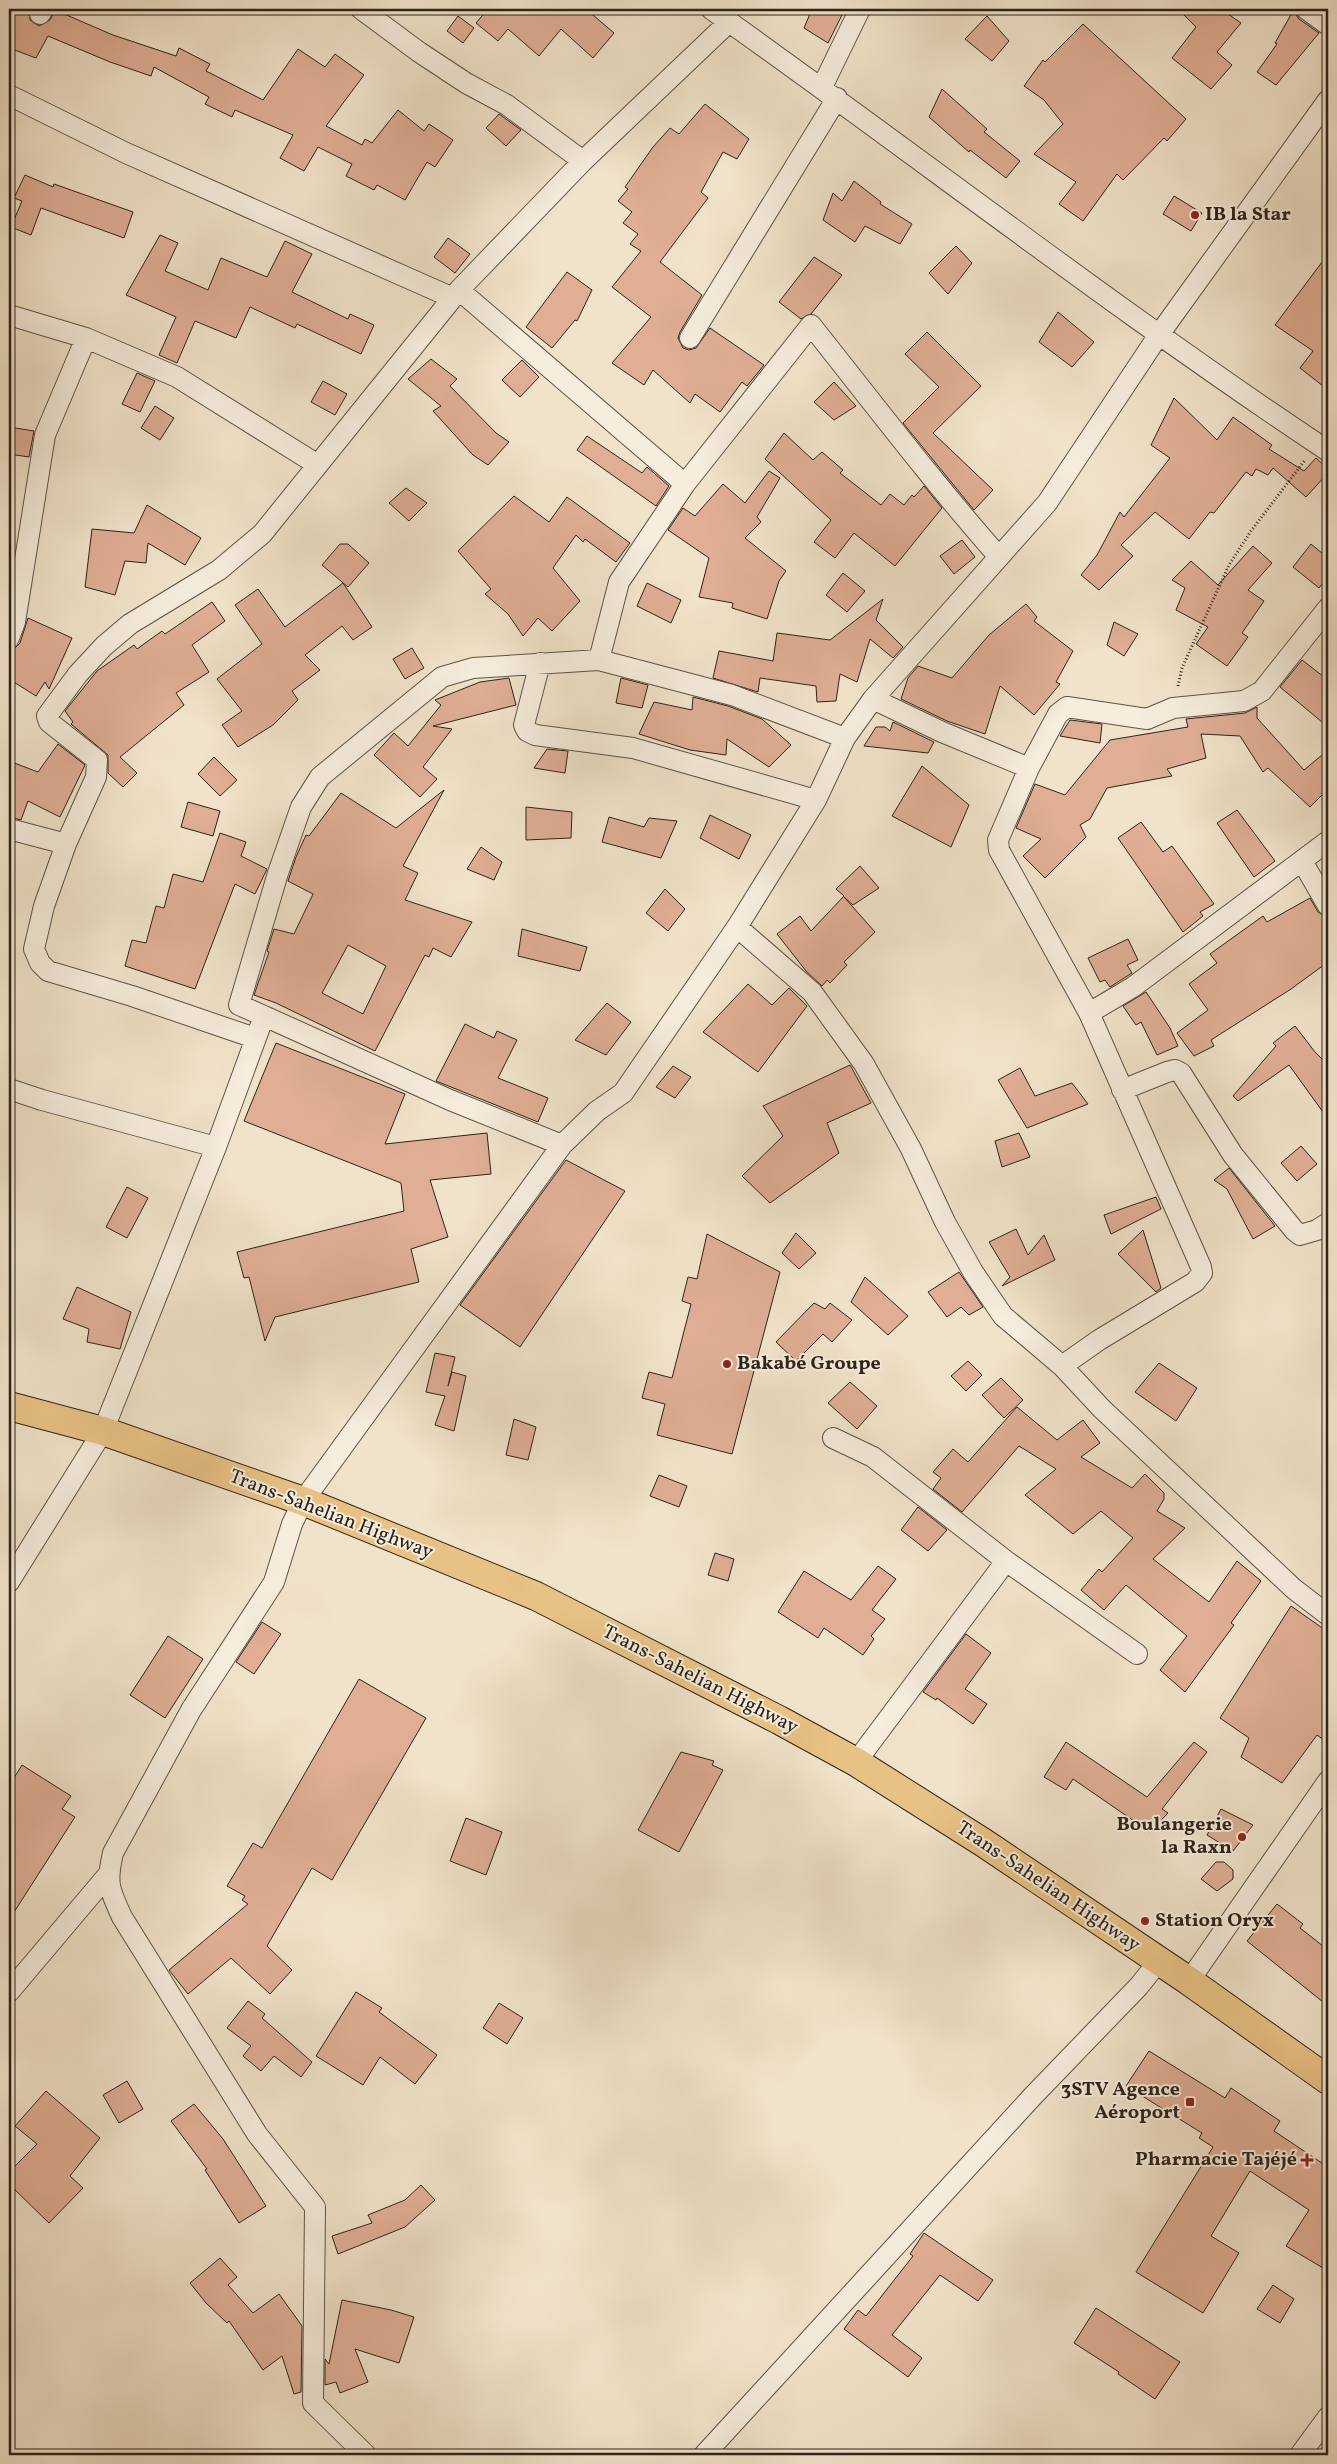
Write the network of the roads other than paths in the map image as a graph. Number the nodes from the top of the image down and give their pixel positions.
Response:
1 (360, 9) edge
2 (711, 9) edge
3 (860, 9) edge
4 (1306, 9) edge
5 (729, 22) junction
6 (1328, 25) edge
7 (829, 92) junction
8 (9, 94) edge
9 (1328, 100) edge
10 (583, 161) junction
11 (456, 294) junction
12 (9, 316) edge
13 (1158, 336) junction
14 (86, 338) junction
15 (690, 338) dead end
16 (1323, 447) edge
17 (318, 465) junction
18 (685, 484) junction
19 (999, 556) junction
20 (1328, 608) edge
21 (9, 638) edge
22 (599, 660) junction
23 (540, 663) junction
24 (873, 699) junction
25 (844, 738) junction
26 (1029, 768) junction
27 (816, 800) junction
28 (9, 829) edge
29 (1328, 841) edge
30 (66, 844) junction
31 (1302, 861) junction
32 (1328, 906) edge
33 (737, 927) junction
34 (1089, 1013) junction
35 (264, 1016) junction
36 (255, 1038) junction
37 (9, 1089) edge
38 (1122, 1090) junction
39 (562, 1145) junction
40 (216, 1147) junction
41 (1328, 1223) edge
42 (1062, 1366) junction
43 (9, 1406) edge
44 (103, 1431) junction
45 (833, 1438) dead end
46 (303, 1501) junction
47 (1006, 1561) junction
48 (9, 1582) edge
49 (1327, 1612) edge
50 (1137, 1654) dead end
51 (856, 1762) junction
52 (1328, 1781) edge
53 (107, 1876) junction
54 (1159, 1961) junction
55 (1189, 1981) junction
56 (9, 1992) edge
57 (1328, 2080) edge
58 (1328, 2417) edge
59 (366, 2455) edge
60 (704, 2455) edge
61 (1300, 2455) edge

1 - 10 street
2 - 5 street
3 - 7 street
4 - 6 street
5 - 7 street
5 - 10 street
7 - 13 street
7 - 15 street
8 - 11 street
9 - 13 street
10 - 11 street
11 - 17 street
11 - 18 street
12 - 14 street
13 - 16 street
13 - 19 street
14 - 17 street
14 - 21 street
17 - 30 street
18 - 19 street
18 - 22 street
19 - 24 street
20 - 26 street
22 - 23 street
22 - 25 street
23 - 27 street
23 - 35 street
24 - 25 street
24 - 26 street
25 - 27 street
26 - 34 street
27 - 33 street
28 - 30 street
29 - 31 street
30 - 36 street
31 - 32 street
31 - 34 street
33 - 39 street
33 - 42 street
34 - 38 street
35 - 36 street
35 - 39 street
36 - 40 street
37 - 40 street
38 - 41 street
38 - 42 street
39 - 46 street
40 - 44 street
42 - 49 street
43 - 44 highway, Trans-Sahelian Highway
44 - 46 highway, Trans-Sahelian Highway
44 - 48 street
45 - 47 street
46 - 51 highway, Trans-Sahelian Highway
46 - 53 street
47 - 50 street
47 - 51 street
51 - 54 highway, Trans-Sahelian Highway
52 - 55 street
53 - 56 street
53 - 59 street
54 - 55 highway, Trans-Sahelian Highway
54 - 60 street
55 - 57 highway, Trans-Sahelian Highway
58 - 61 street

